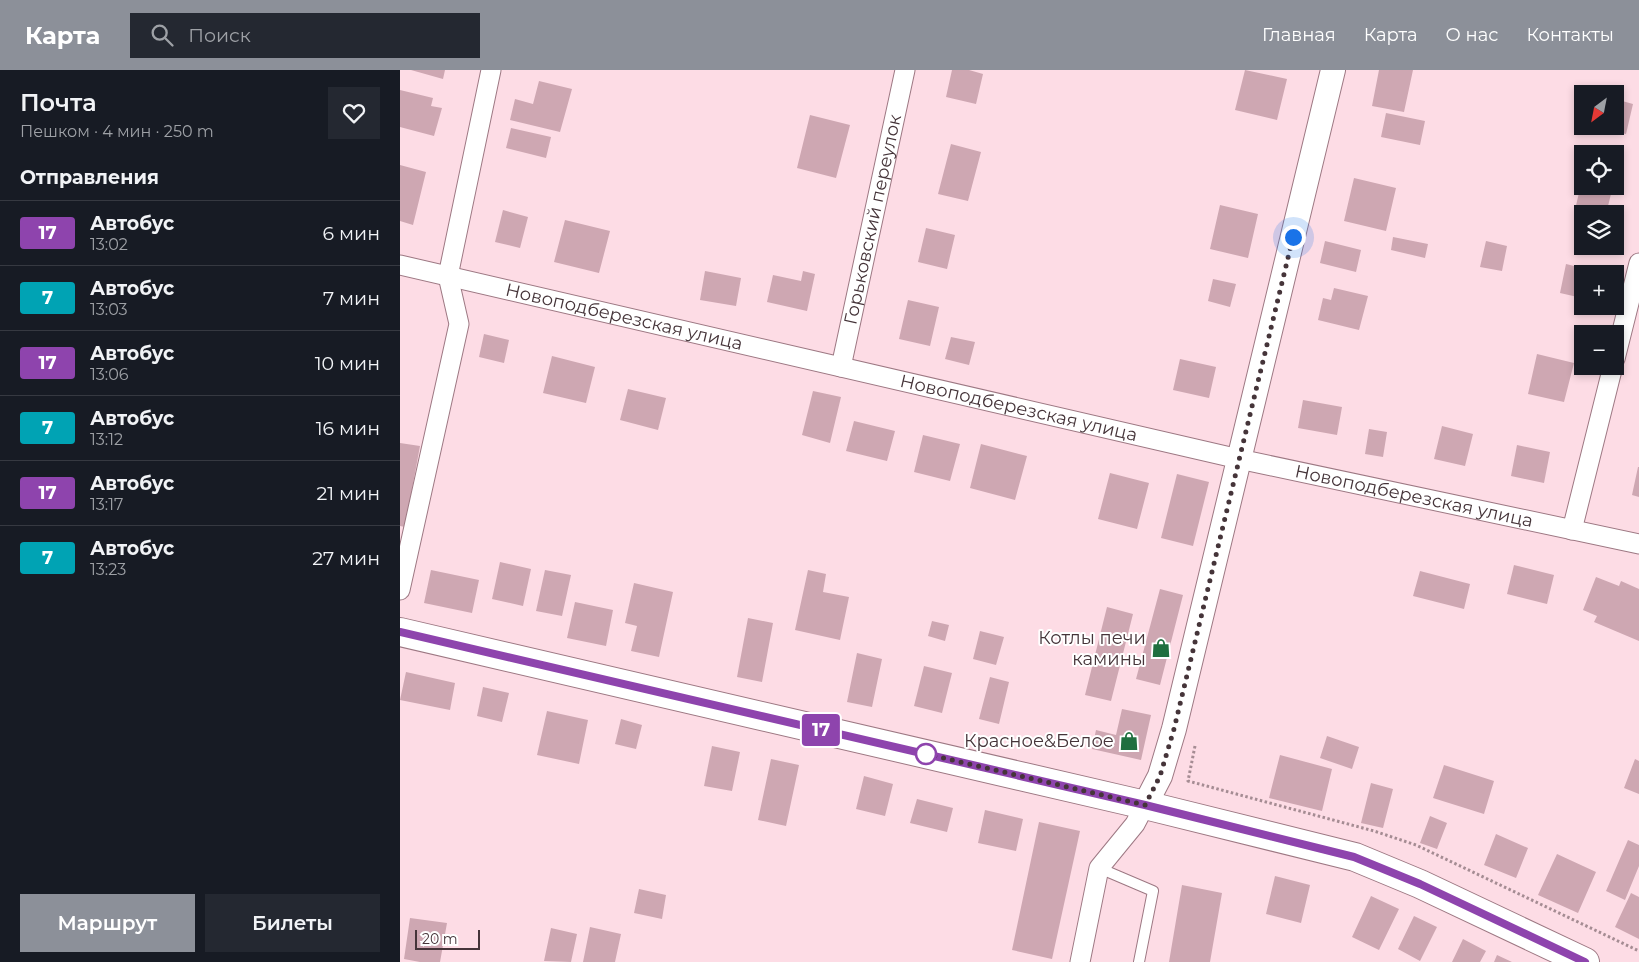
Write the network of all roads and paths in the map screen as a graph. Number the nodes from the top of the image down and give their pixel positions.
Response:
1 (491, 70) edge
2 (905, 70) edge
3 (1333, 70) edge
4 (1639, 263) edge
5 (400, 265) edge
6 (448, 276) junction
7 (1624, 325) edge
8 (841, 367) junction
9 (1611, 375) edge
10 (1239, 459) junction
11 (1572, 530) junction
12 (1639, 544) edge
13 (400, 590) edge
14 (400, 632) edge
15 (1145, 805) junction
16 (1099, 868) junction
17 (1080, 962) edge
18 (1139, 962) edge
19 (1585, 962) edge

1 - 6 street
2 - 8 street, Горьковский переулок
3 - 10 street
4 - 7 street
5 - 6 street, Новоподберезская улица
6 - 8 street, Новоподберезская улица
6 - 13 street
8 - 10 street, Новоподберезская улица
9 - 11 street
10 - 11 street, Новоподберезская улица
10 - 15 street
11 - 12 street, Новоподберезская улица
14 - 15 main road
15 - 16 street
15 - 19 main road
16 - 17 street
16 - 18 lane

